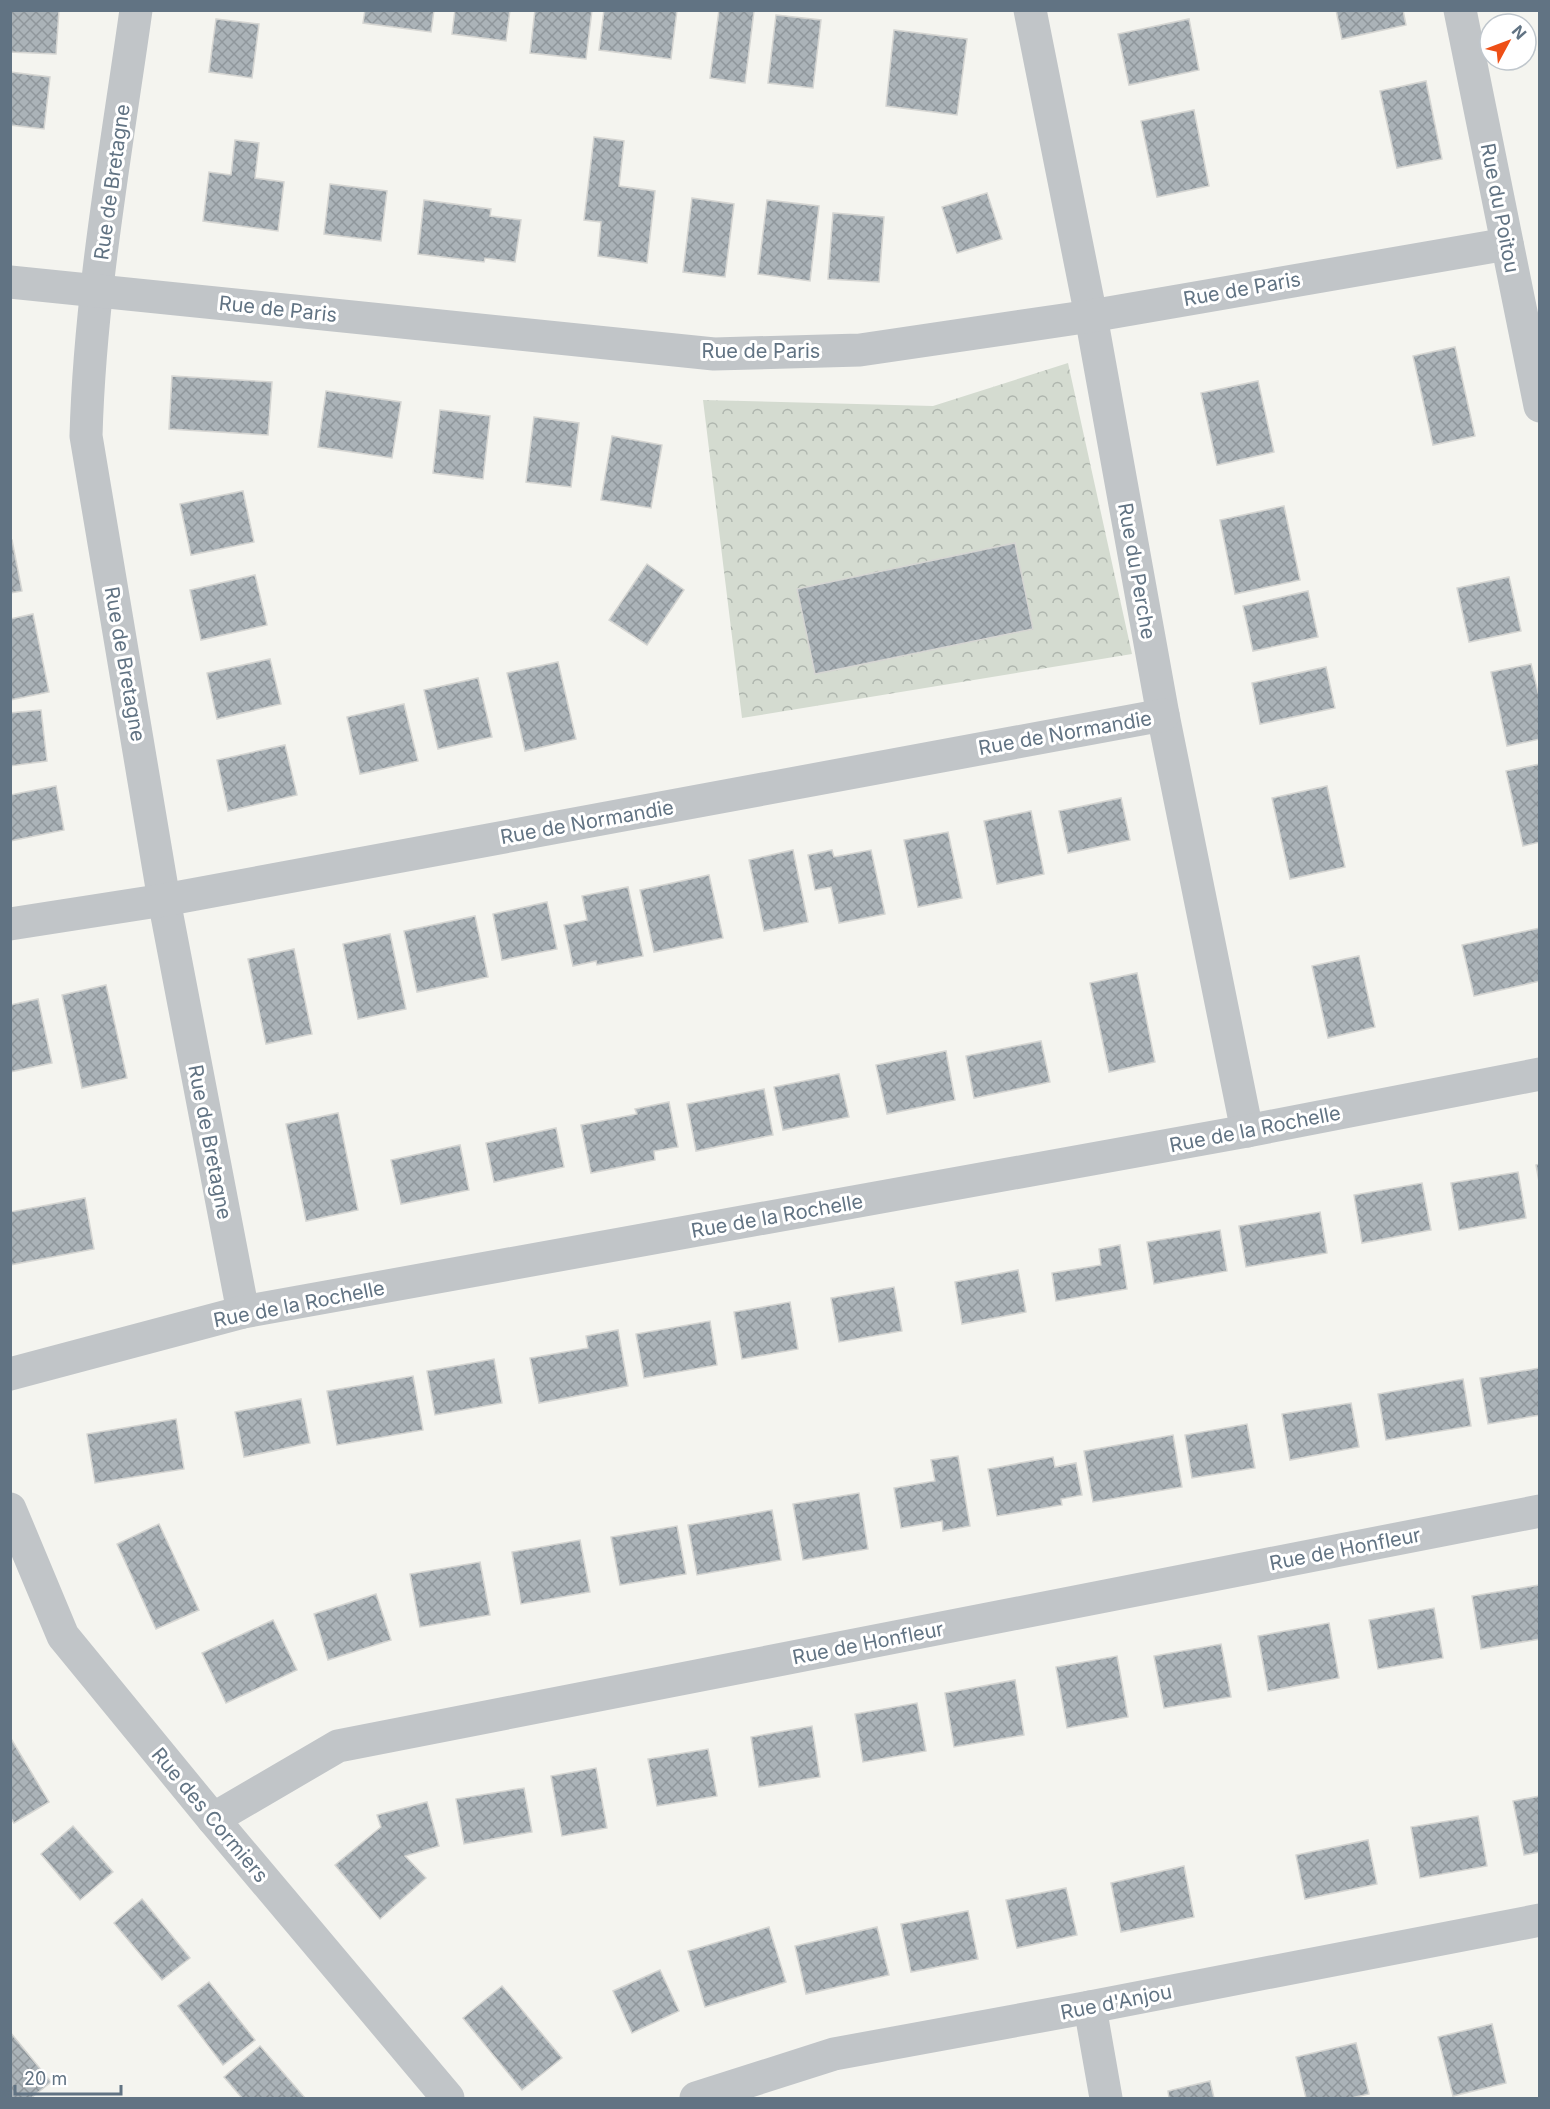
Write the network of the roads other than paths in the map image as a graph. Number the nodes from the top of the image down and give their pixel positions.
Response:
1 (136, 10) edge
2 (1030, 10) edge
3 (1460, 10) edge
4 (1507, 244) junction
5 (10, 282) edge
6 (96, 290) junction
7 (1091, 316) junction
8 (1539, 406) edge
9 (1163, 715) junction
10 (164, 900) junction
11 (10, 924) edge
12 (1539, 1074) edge
13 (1247, 1131) junction
14 (243, 1312) junction
15 (14, 1374) edge
16 (10, 1509) edge
17 (1539, 1511) edge
18 (213, 1819) junction
19 (1539, 1920) edge
20 (1090, 2007) junction
21 (448, 2098) edge
22 (696, 2098) edge
23 (1106, 2098) edge

1 - 6 street, Rue de Bretagne
2 - 7 street, Rue du Perche
3 - 4 street, Rue du Poitou
4 - 7 street, Rue de Paris
4 - 8 street, Rue du Poitou
5 - 6 street, Rue de Paris
6 - 7 street, Rue de Paris
6 - 10 street, Rue de Bretagne
7 - 9 street, Rue du Perche
9 - 10 street, Rue de Normandie
9 - 13 street, Rue du Perche
10 - 11 street, Rue de Normandie
10 - 14 street, Rue de Bretagne
12 - 13 street, Rue de la Rochelle
13 - 14 street, Rue de la Rochelle
14 - 15 street, Rue de la Rochelle
16 - 18 street, Rue des Cormiers
17 - 18 street, Rue de Honfleur
18 - 21 street, Rue des Cormiers
19 - 20 street, Rue d'Anjou
20 - 22 street, Rue d'Anjou
20 - 23 street

